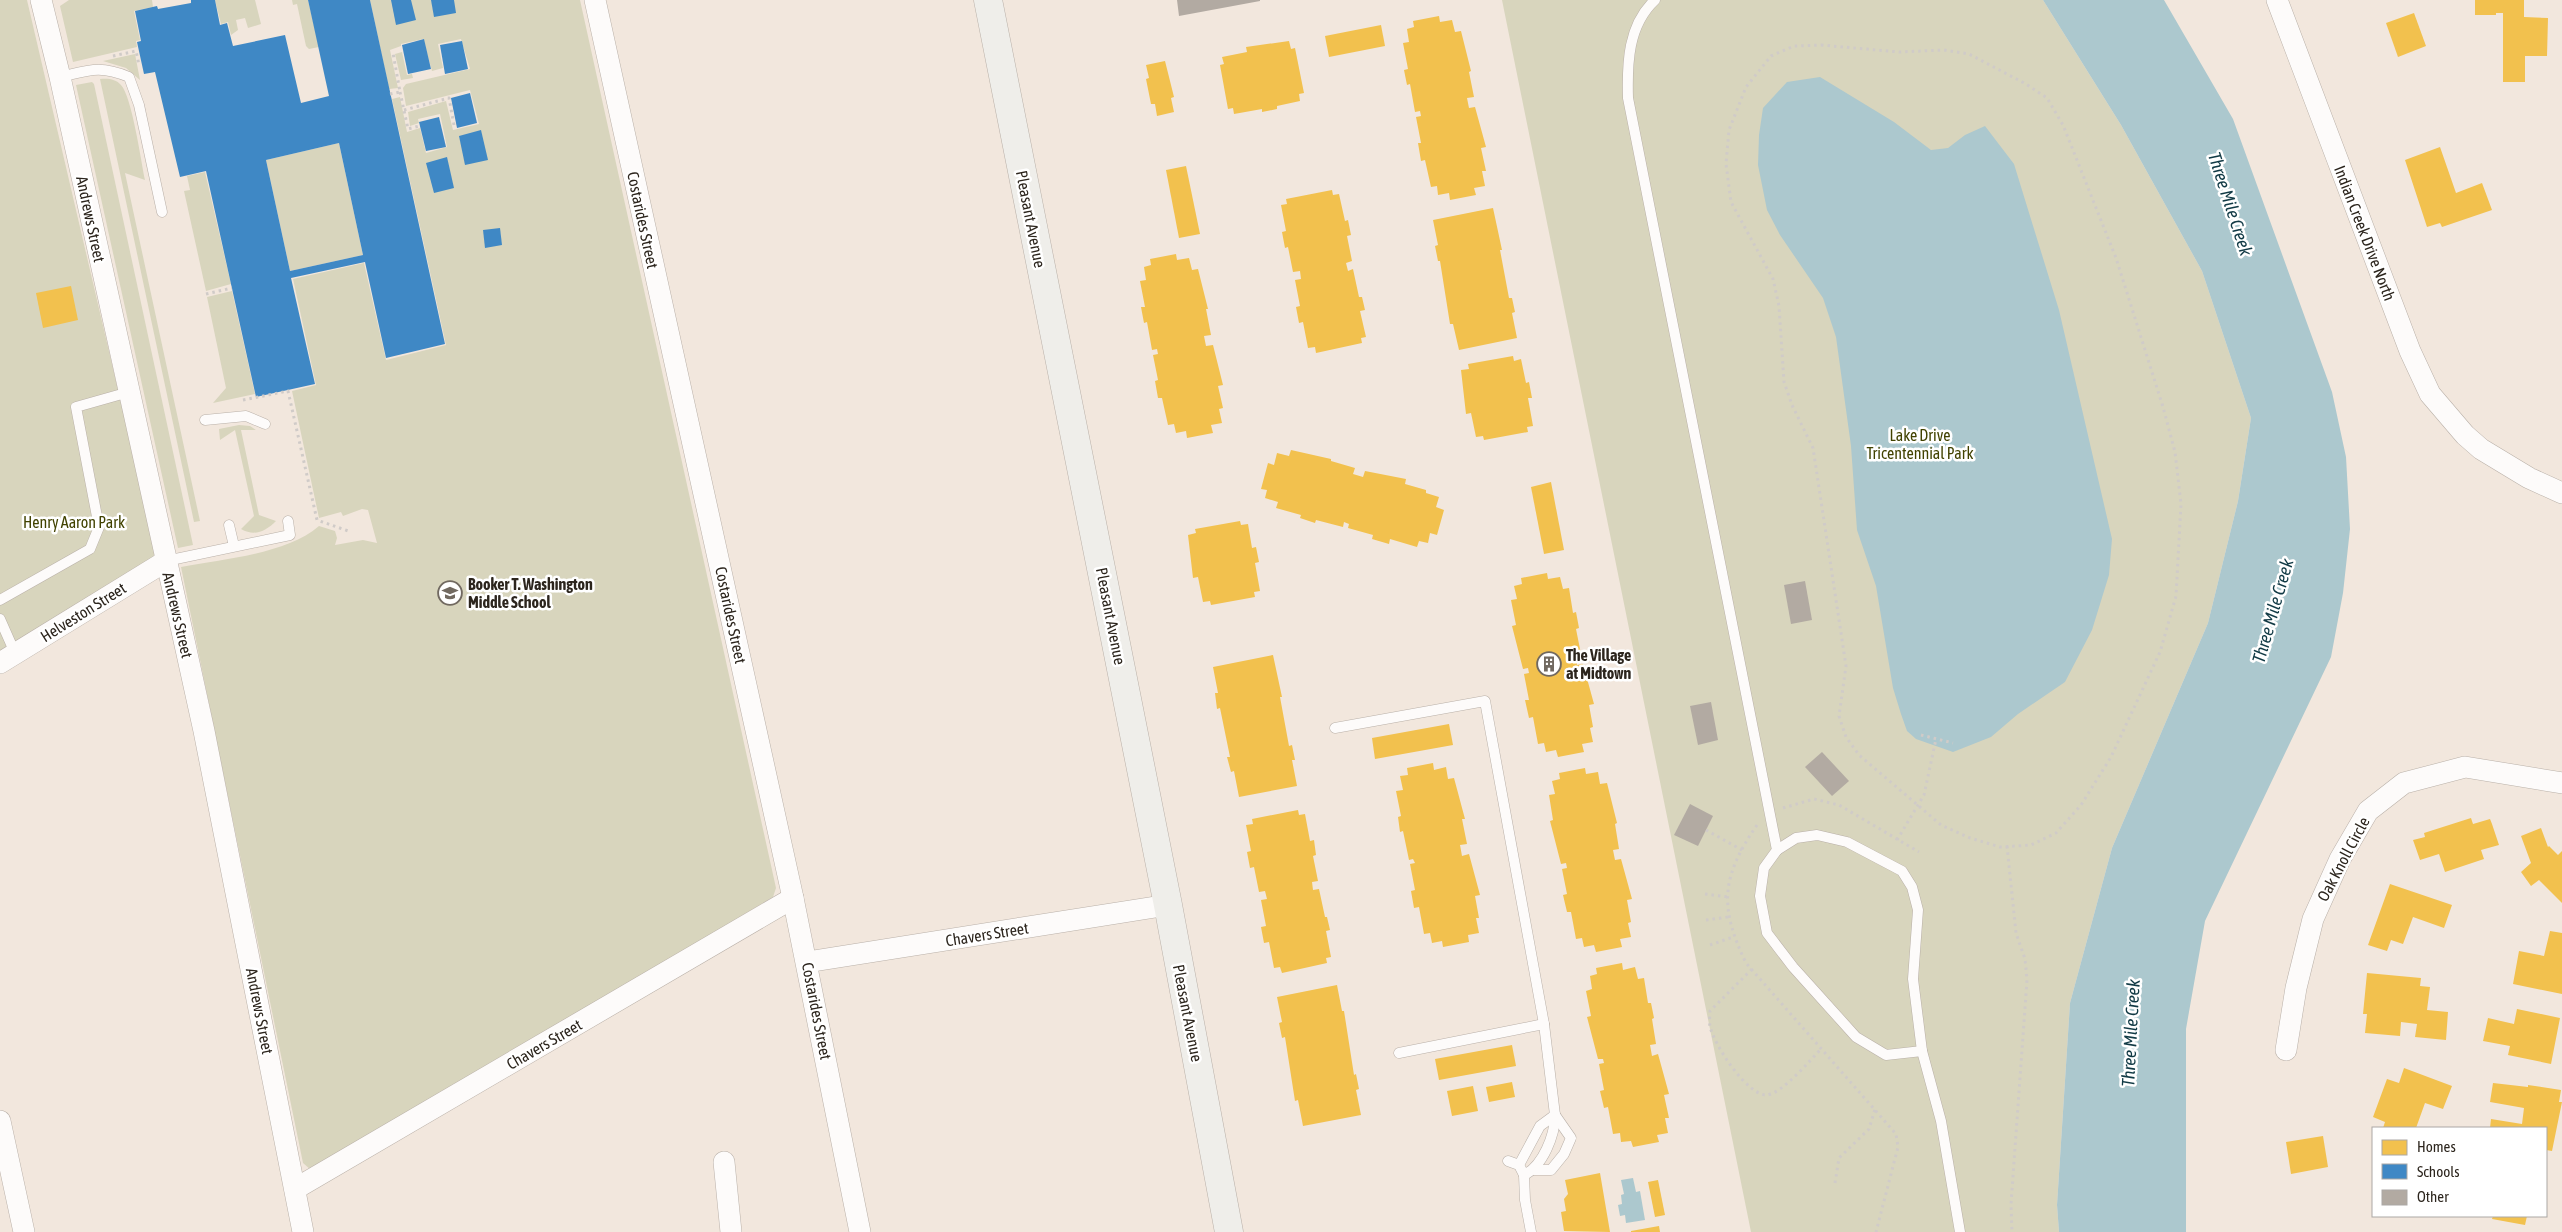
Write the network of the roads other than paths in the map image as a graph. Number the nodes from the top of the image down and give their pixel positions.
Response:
1 (41, 0) edge
2 (595, 0) edge
3 (988, 0) edge
4 (1655, 0) edge
5 (2277, 0) edge
6 (60, 77) junction
7 (162, 212) dead end
8 (129, 392) junction
9 (205, 420) dead end
10 (265, 424) dead end
11 (2562, 493) edge
12 (288, 521) dead end
13 (229, 525) dead end
14 (234, 546) junction
15 (166, 561) junction
16 (0, 600) edge
17 (0, 618) edge
18 (8, 658) edge
19 (1334, 728) dead end
20 (2562, 783) edge
21 (1778, 850) junction
22 (793, 898) junction
23 (1168, 905) junction
24 (807, 962) junction
25 (1544, 1024) junction
26 (2286, 1050) dead end
27 (1922, 1051) junction
28 (1399, 1053) dead end
29 (1555, 1115) junction
30 (0, 1121) edge
31 (1508, 1161) dead end
32 (724, 1162) dead end
33 (1519, 1165) junction
34 (1529, 1172) junction
35 (295, 1189) junction
36 (24, 1232) edge
37 (304, 1232) edge
38 (731, 1232) edge
39 (860, 1232) edge
40 (1230, 1232) edge
41 (1531, 1232) edge
42 (1960, 1232) edge

1 - 6 street, Andrews Street
2 - 22 street, Costarides Street
3 - 23 street, Pleasant Avenue
4 - 21 lane
5 - 11 street, Indian Creek Drive North
6 - 7 lane
6 - 8 street, Andrews Street
8 - 15 street, Andrews Street
8 - 16 lane
9 - 10 lane
12 - 14 lane
13 - 14 lane
14 - 15 lane
15 - 18 street, Helveston Street
15 - 35 street, Andrews Street
17 - 18 lane
19 - 25 lane
20 - 26 street, Oak Knoll Circle
21 - 27 lane
21 - 27 lane
22 - 24 street, Costarides Street
22 - 35 street, Chavers Street
23 - 24 street, Chavers Street
23 - 40 street, Pleasant Avenue
24 - 39 street, Costarides Street
25 - 28 lane
25 - 29 lane
27 - 42 lane
29 - 33 lane
29 - 34 lane
29 - 34 lane
30 - 36 street
31 - 33 lane
32 - 38 street
33 - 34 lane
34 - 41 lane
35 - 37 street, Andrews Street

